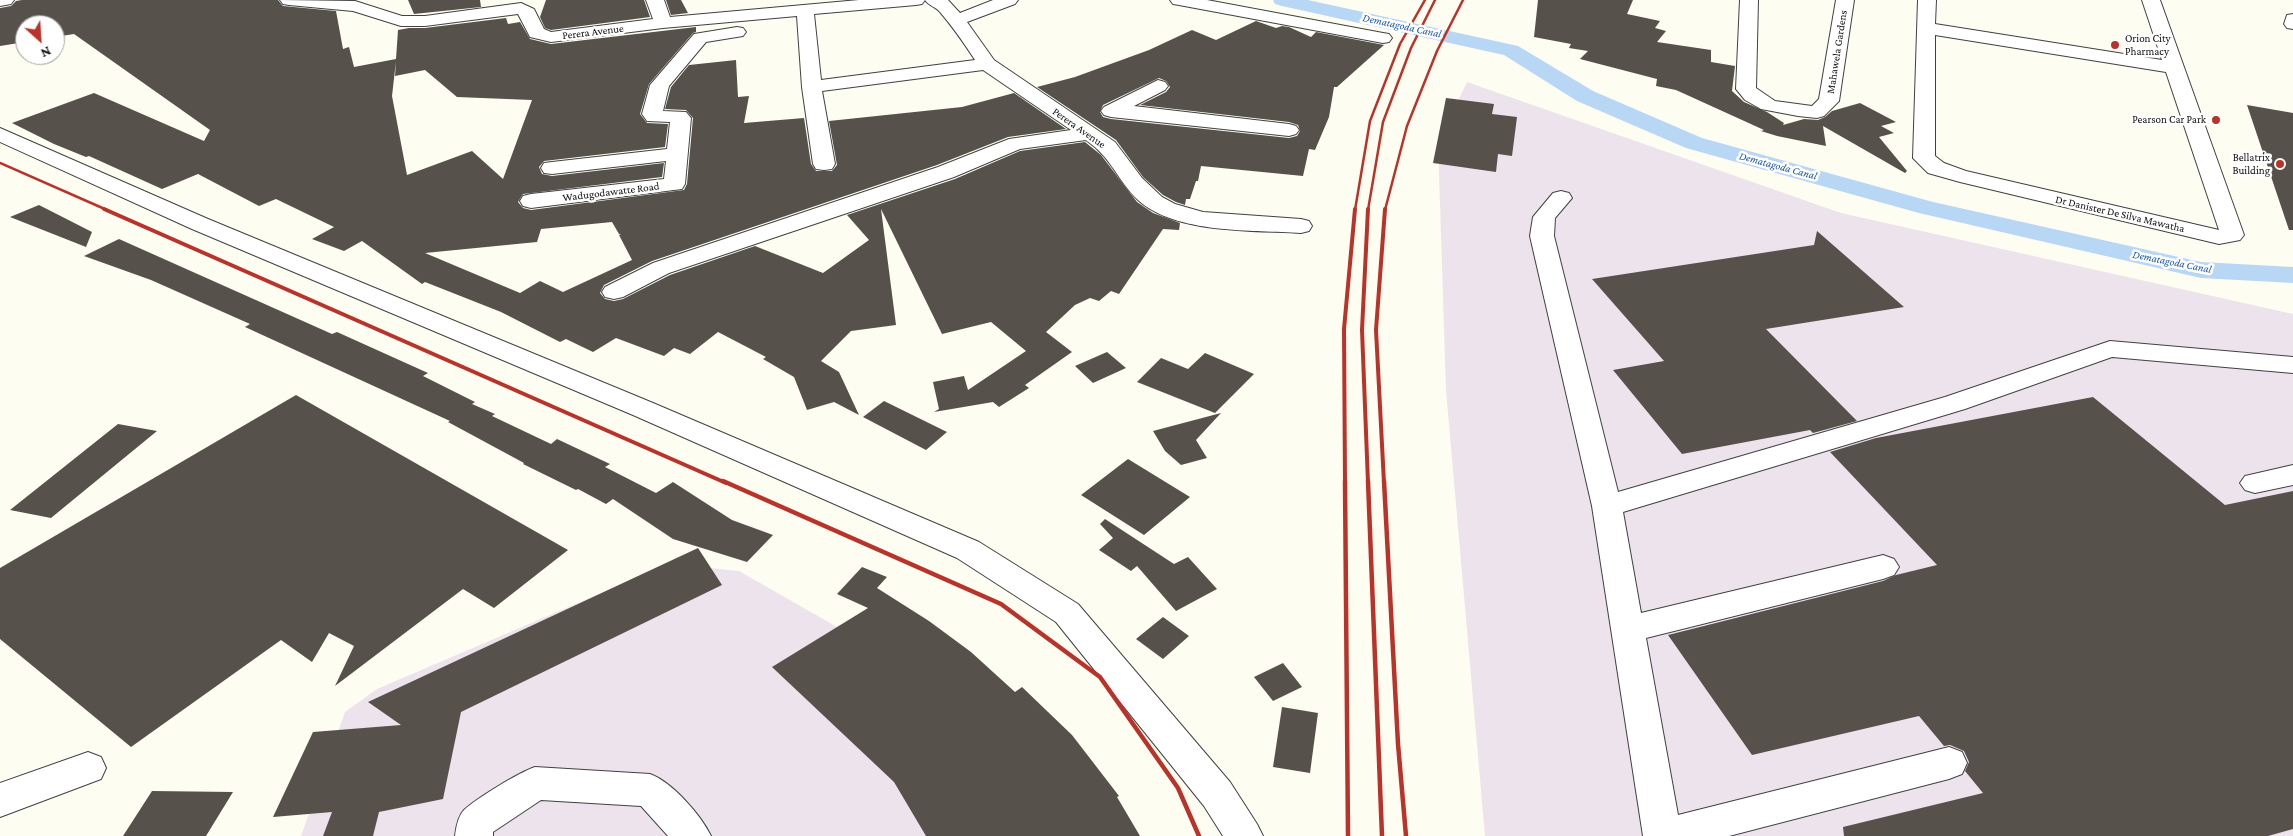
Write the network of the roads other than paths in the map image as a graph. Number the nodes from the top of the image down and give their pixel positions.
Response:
1 (5, 0) edge
2 (289, 0) edge
3 (655, 0) edge
4 (916, 0) edge
5 (934, 0) edge
6 (1009, 0) edge
7 (1179, 0) edge
8 (1749, 0) edge
9 (1845, 0) edge
10 (1927, 0) edge
11 (2150, 0) edge
12 (0, 1) edge
13 (806, 17) junction
14 (2293, 19) edge
15 (957, 20) junction
16 (663, 23) junction
17 (2293, 24) edge
18 (1928, 28) junction
19 (1383, 38) dead end
20 (987, 64) junction
21 (2175, 68) junction
22 (812, 86) junction
23 (1158, 86) dead end
24 (1113, 110) junction
25 (1082, 130) junction
26 (1289, 130) dead end
27 (0, 134) edge
28 (676, 154) junction
29 (824, 164) dead end
30 (552, 168) dead end
31 (1561, 198) dead end
32 (531, 201) dead end
33 (1300, 226) dead end
34 (614, 292) dead end
35 (2293, 365) edge
36 (2293, 475) edge
37 (2255, 483) dead end
38 (1606, 506) junction
39 (1884, 567) dead end
40 (1629, 629) junction
41 (1949, 763) dead end
42 (88, 768) dead end
43 (0, 800) edge
44 (474, 836) edge
45 (692, 836) edge
46 (1244, 836) edge
47 (1662, 836) edge

1 - 12 street
2 - 16 street, Perera Avenue
3 - 16 street
4 - 13 street, Perera Avenue
5 - 15 street, Perera Avenue
6 - 15 street
7 - 19 street
8 - 9 street, Mahawela Gardens
10 - 18 street, Dr Danister De Silva Mawatha
11 - 21 street, Dr Danister De Silva Mawatha
13 - 16 street, Perera Avenue
13 - 22 street
13 - 28 street, Wadugodawatte Road
14 - 17 street
15 - 20 street, Perera Avenue
18 - 21 street
18 - 21 street, Dr Danister De Silva Mawatha
20 - 22 street
20 - 25 street, Perera Avenue
22 - 29 street
23 - 24 street
24 - 25 street
24 - 26 street
25 - 33 street, Perera Avenue
25 - 34 street
27 - 46 street
28 - 30 street
28 - 32 street, Wadugodawatte Road
31 - 38 street
35 - 38 street
36 - 37 street
38 - 40 street
39 - 40 street
40 - 47 street
41 - 47 street
42 - 43 street
44 - 45 street

